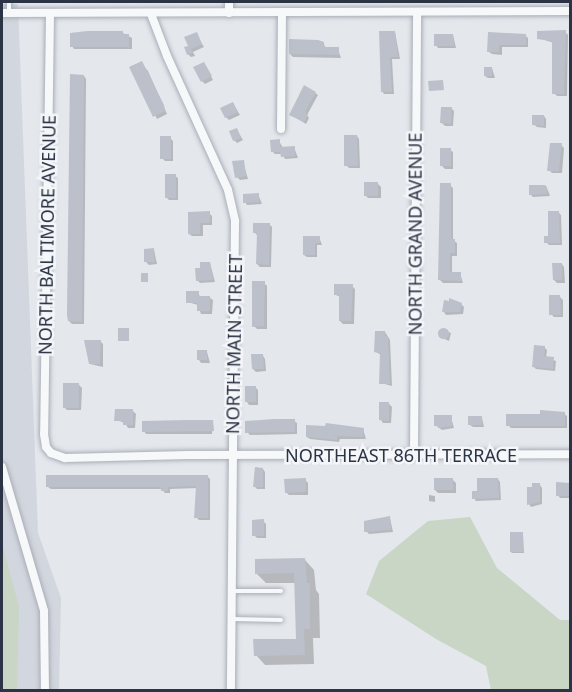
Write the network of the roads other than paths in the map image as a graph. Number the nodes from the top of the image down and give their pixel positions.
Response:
1 (9, 2) edge
2 (229, 2) edge
3 (570, 11) edge
4 (229, 13) junction
5 (282, 13) junction
6 (417, 13) junction
7 (5, 14) edge
8 (151, 14) junction
9 (50, 15) junction
10 (280, 129) dead end
11 (51, 453) joint
12 (570, 454) edge
13 (232, 456) junction
14 (414, 456) junction
15 (2, 467) edge
16 (231, 591) junction
17 (281, 591) dead end
18 (231, 620) junction
19 (281, 620) dead end
20 (45, 690) edge
21 (231, 690) edge

1 - 7 lane
2 - 4 street
3 - 6 street
4 - 5 street
4 - 8 street
5 - 6 street
5 - 10 street
6 - 14 street, NORTH GRAND AVENUE
7 - 9 street
8 - 9 street
8 - 13 street, NORTH MAIN STREET
9 - 11 street, NORTH BALTIMORE AVENUE
11 - 13 street, NORTHEAST 86TH TERRACE
12 - 14 street, NORTHEAST 86TH TERRACE
13 - 14 street, NORTHEAST 86TH TERRACE
13 - 16 street, NORTH MAIN STREET
15 - 20 street
16 - 17 lane
16 - 18 street, NORTH MAIN STREET
18 - 19 lane
18 - 21 street, NORTH MAIN STREET

